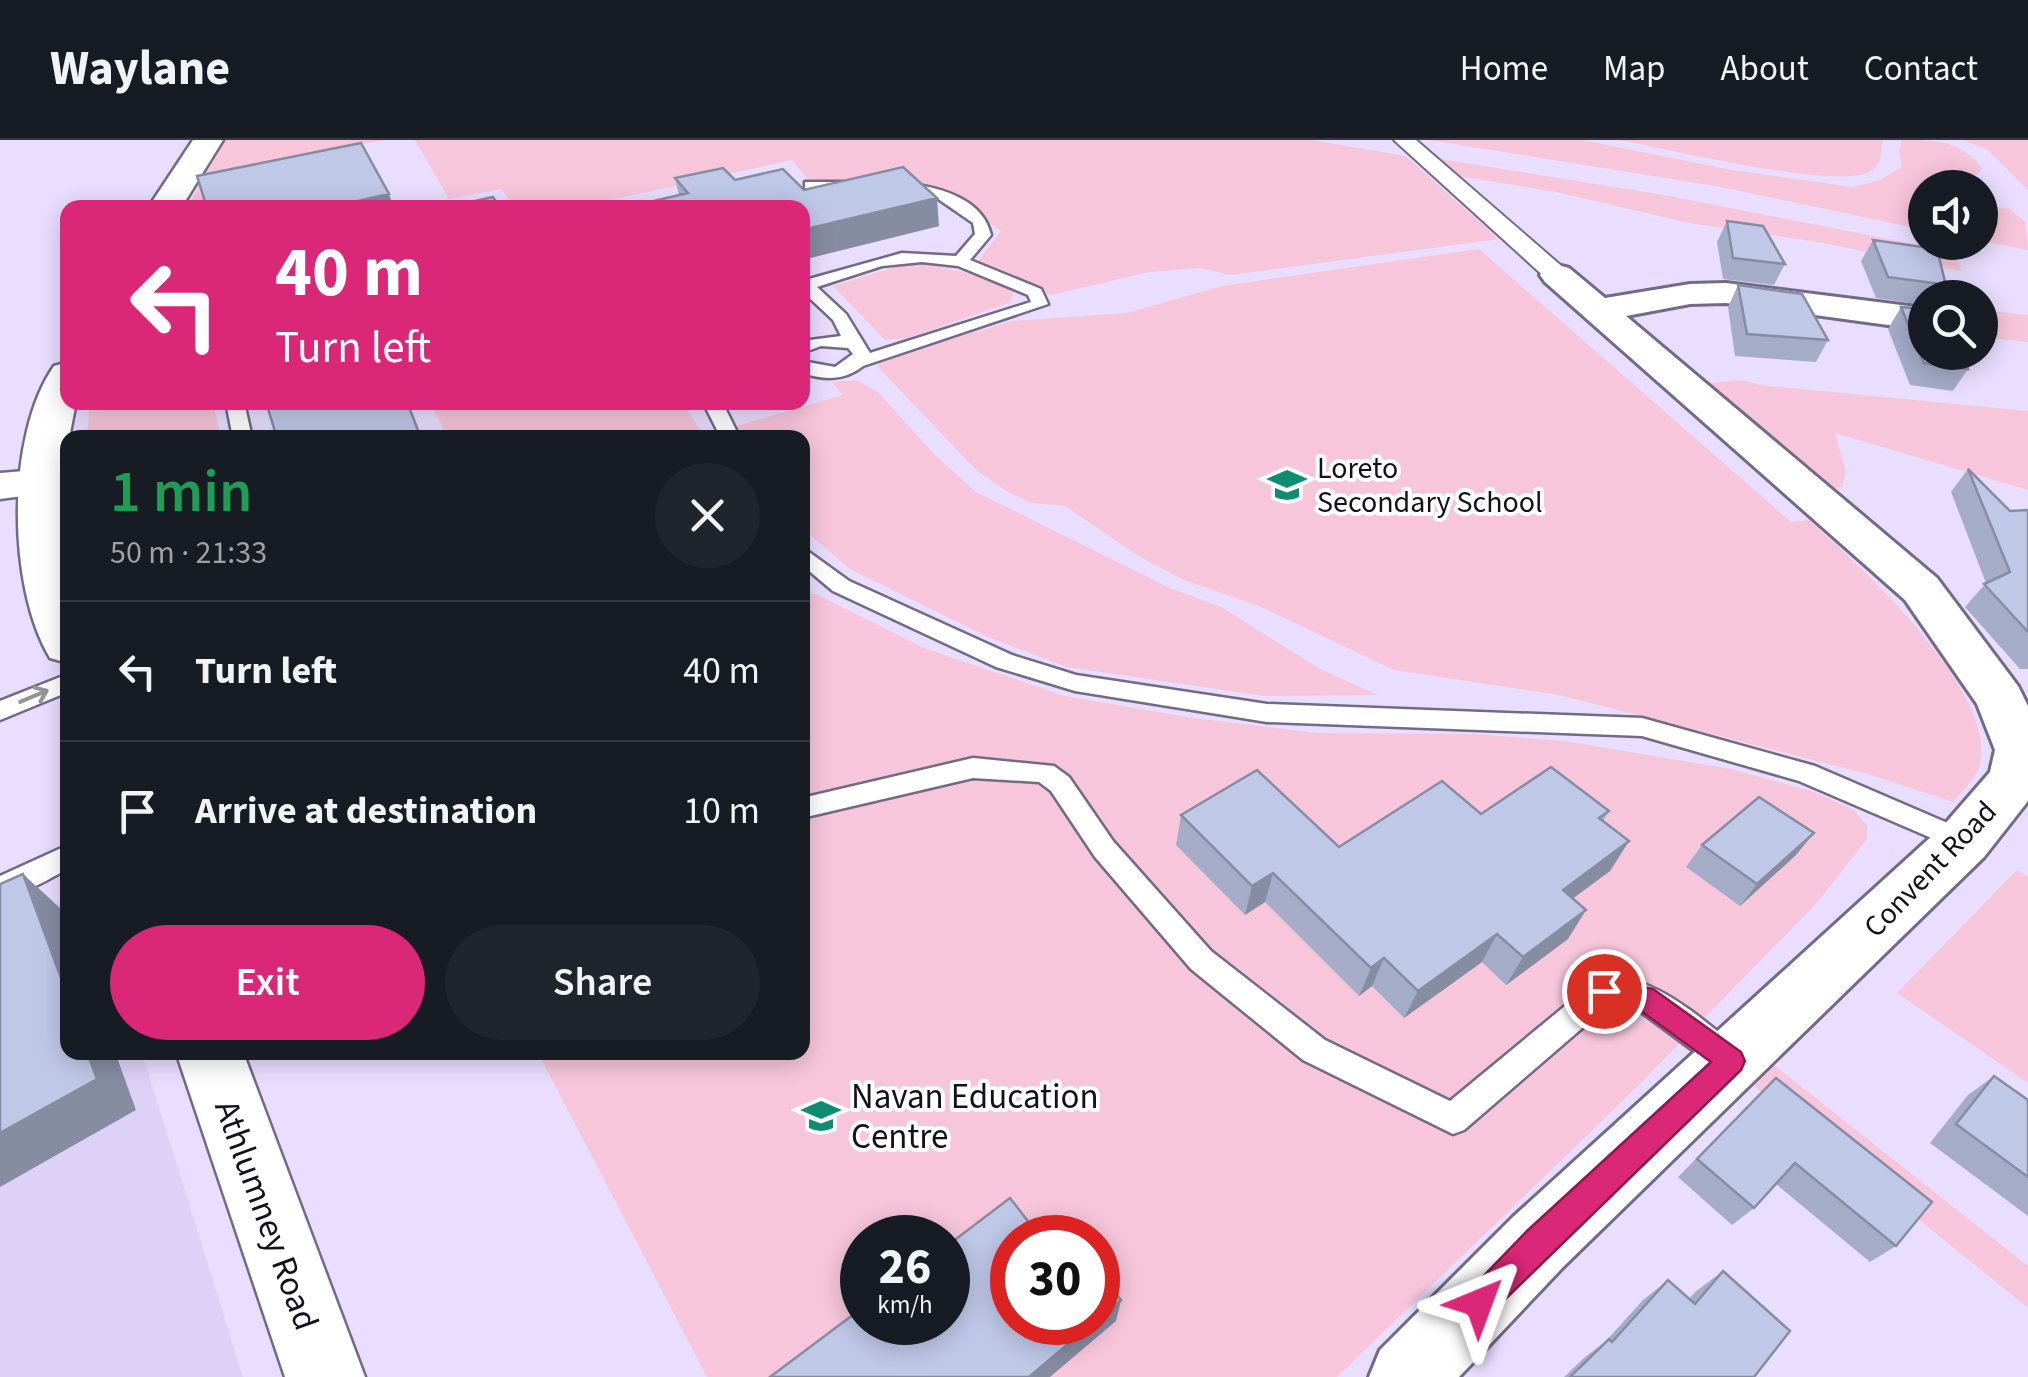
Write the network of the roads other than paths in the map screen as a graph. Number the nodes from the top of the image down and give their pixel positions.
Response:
1 (208, 140) edge
2 (1404, 140) edge
3 (810, 185) edge
4 (864, 186) edge
5 (882, 186) edge
6 (169, 200) edge
7 (960, 261) junction
8 (1558, 276) joint
9 (810, 284) edge
10 (810, 289) edge
11 (1598, 310) junction
12 (1908, 317) edge
13 (810, 344) edge
14 (856, 353) junction
15 (810, 369) edge
16 (822, 374) junction
17 (810, 378) edge
18 (60, 390) edge
19 (18, 485) edge
20 (810, 560) edge
21 (810, 583) edge
22 (842, 586) junction
23 (60, 622) edge
24 (60, 685) edge
25 (0, 711) edge
26 (810, 806) edge
27 (1964, 841) junction
28 (60, 860) edge
29 (10, 884) edge
30 (212, 1060) edge
31 (1732, 1061) junction
32 (324, 1377) edge
33 (1407, 1377) edge

1 - 6 main road
2 - 8 street, Convent Road
3 - 4 lane
5 - 7 lane
7 - 9 lane
7 - 14 lane
8 - 11 street, Convent Road
10 - 14 lane
11 - 12 street
11 - 27 street, Convent Road
13 - 14 lane
14 - 16 lane
15 - 16 lane
16 - 17 lane
18 - 19 main road
19 - 23 main road
20 - 22 lane
21 - 22 lane
22 - 27 lane
25 -> 24 lane
26 - 31 lane
27 - 31 street, Convent Road
28 - 29 lane
30 - 32 main road, Athlumney Road
31 - 33 street, Convent Road

